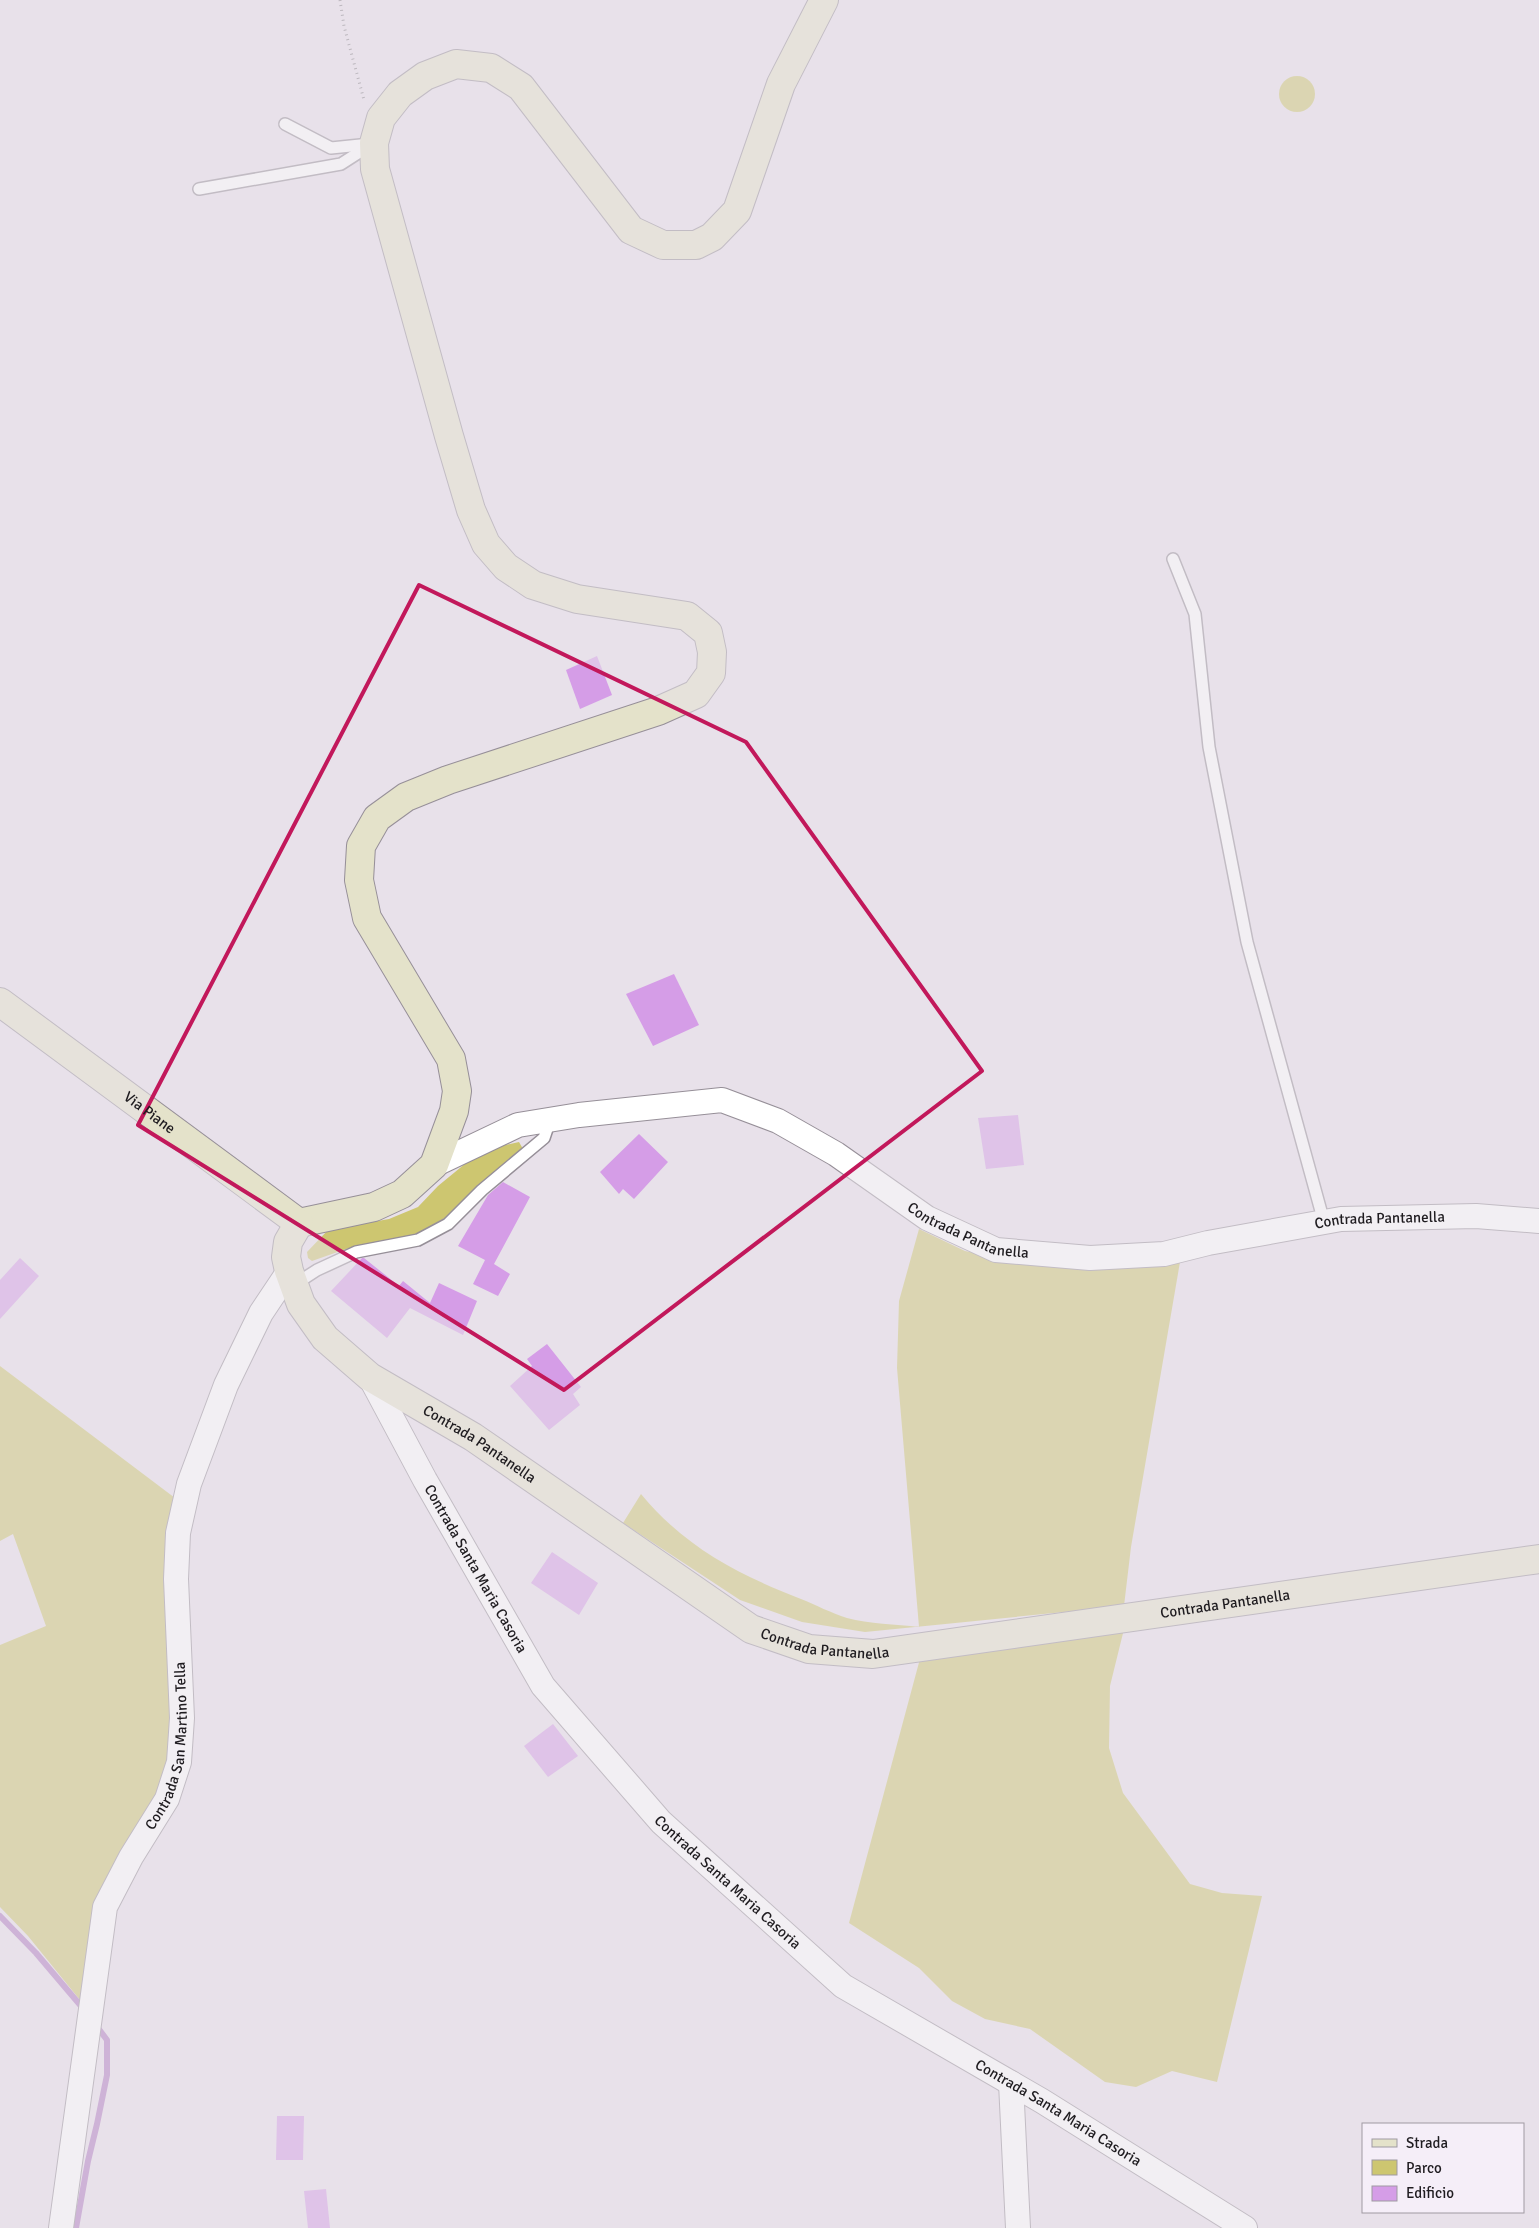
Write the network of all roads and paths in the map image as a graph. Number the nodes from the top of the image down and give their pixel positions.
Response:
1 (340, 0) edge
2 (824, 0) edge
3 (285, 124) dead end
4 (377, 131) junction
5 (199, 189) dead end
6 (1173, 559) dead end
7 (0, 1002) edge
8 (550, 1119) junction
9 (434, 1165) junction
10 (1539, 1221) edge
11 (1324, 1222) junction
12 (299, 1223) junction
13 (291, 1278) junction
14 (370, 1377) junction
15 (1539, 1559) edge
16 (1011, 2083) junction
17 (61, 2228) edge
18 (1018, 2228) edge
19 (1245, 2228) edge

1 - 4 path
2 - 4 street
3 - 4 lane
4 - 5 lane
4 - 9 street
6 - 11 lane
7 - 12 street, Via Piane
8 - 9 street, Contrada Pantanella
8 - 11 street, Contrada Pantanella
8 - 13 lane
9 - 12 street
10 - 11 street, Contrada Pantanella
12 - 13 street, Contrada Pantanella
13 - 14 street, Contrada Pantanella
13 - 17 street, Contrada San Martino Tella
14 - 15 street, Contrada Pantanella
14 - 16 street, Contrada Santa Maria Casoria
16 - 18 street
16 - 19 street, Contrada Santa Maria Casoria

